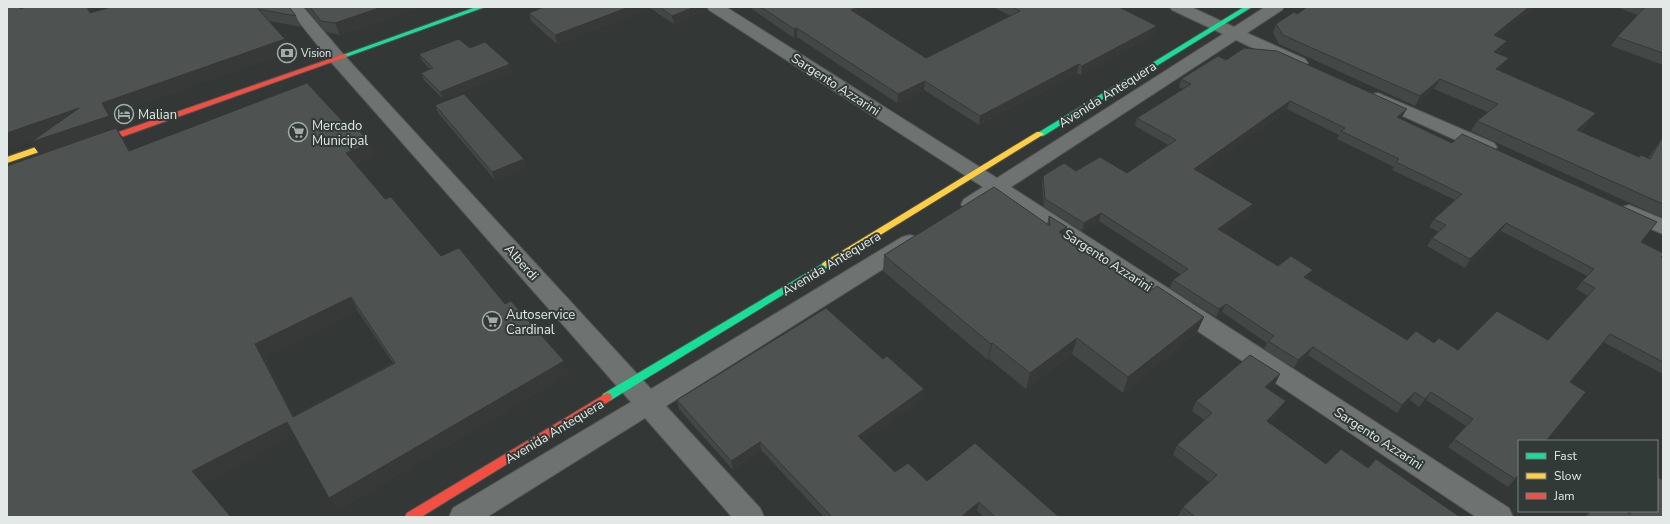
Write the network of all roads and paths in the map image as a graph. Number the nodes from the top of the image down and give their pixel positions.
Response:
1 (295, 7) edge
2 (482, 7) edge
3 (715, 7) edge
4 (1178, 7) edge
5 (1249, 7) edge
6 (1276, 7) edge
7 (1226, 29) junction
8 (331, 50) junction
9 (1314, 69) edge
10 (1365, 92) edge
11 (74, 137) edge
12 (82, 148) edge
13 (1503, 155) edge
14 (7, 160) edge
15 (977, 174) junction
16 (997, 188) junction
17 (1612, 204) edge
18 (957, 212) edge
19 (1663, 227) edge
20 (930, 229) edge
21 (631, 383) junction
22 (648, 404) junction
23 (411, 517) edge
24 (463, 517) edge
25 (750, 517) edge
26 (1499, 517) edge

1 - 8 street, Alberdi
2 - 8 street
3 - 15 street, Sargento Azzarini
4 - 7 street
5 - 7 street, Avenida Antequera
6 - 7 street, Avenida Antequera
7 - 9 street
7 - 15 street, Avenida Antequera
7 - 16 street, Avenida Antequera
8 - 12 street
8 - 21 street, Alberdi
10 - 13 street
11 - 14 street
15 - 16 street, Sargento Azzarini
15 - 21 street, Avenida Antequera
16 - 18 street, Avenida Antequera
16 - 26 street, Sargento Azzarini
17 - 19 street
20 - 22 street, Avenida Antequera
21 - 22 street, Alberdi
21 - 23 street, Avenida Antequera
22 - 24 street, Avenida Antequera
22 - 25 street, Alberdi

